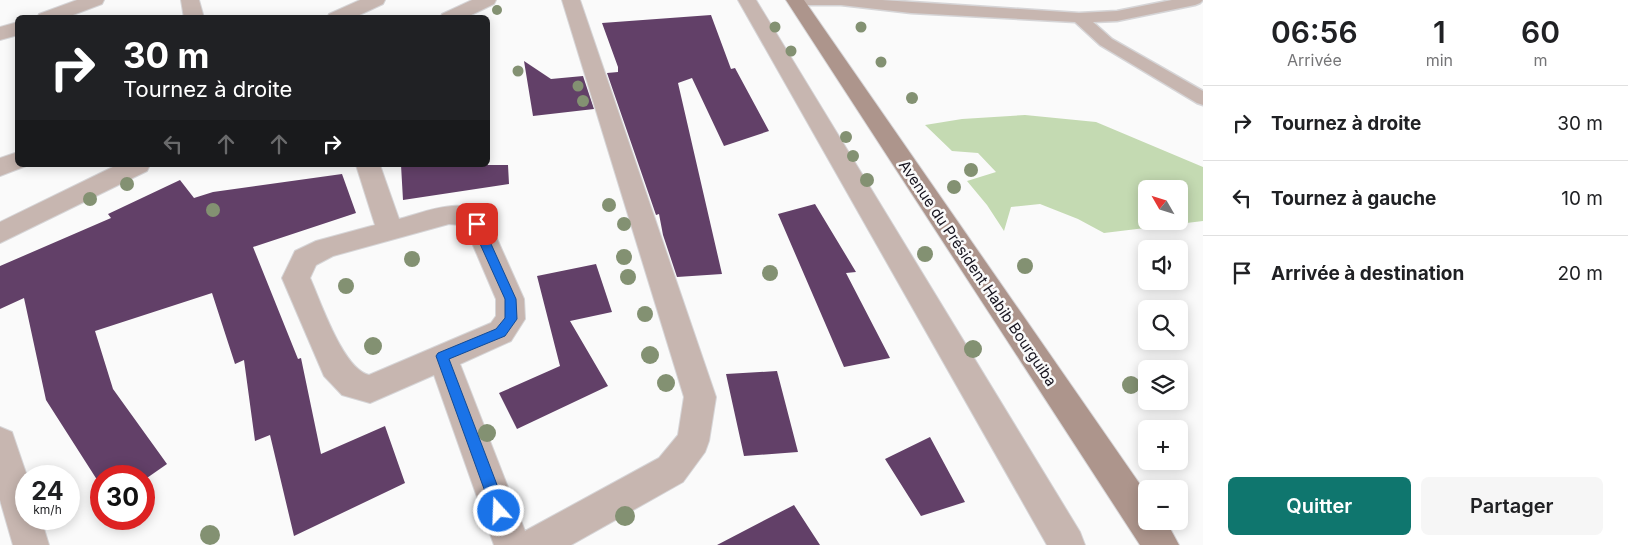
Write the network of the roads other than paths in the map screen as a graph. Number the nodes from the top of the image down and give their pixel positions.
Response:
1 (95, 0) edge
2 (190, 0) edge
3 (376, 0) edge
4 (487, 0) edge
5 (571, 0) edge
6 (747, 0) edge
7 (795, 0) edge
8 (826, 0) edge
9 (1196, 0) edge
10 (53, 10) edge
11 (193, 15) edge
12 (343, 15) edge
13 (455, 15) edge
14 (1079, 18) junction
15 (15, 29) edge
16 (0, 34) edge
17 (1203, 99) edge
18 (15, 161) edge
19 (134, 167) edge
20 (369, 167) edge
21 (0, 168) edge
22 (390, 230) junction
23 (0, 232) edge
24 (442, 356) junction
25 (0, 444) edge
26 (31, 545) edge
27 (512, 545) edge
28 (535, 545) edge
29 (1067, 545) edge
30 (1161, 545) edge

1 - 10 street
2 - 11 street
3 - 12 street
4 - 13 street
5 - 28 street
6 - 29 street
7 - 8 lane
7 - 30 main road, Avenue du Président Habib Bourguiba
8 - 14 lane
9 - 14 lane
14 - 17 lane
15 - 16 street
18 - 21 street
19 - 23 street
20 - 22 street
22 - 24 street
22 - 24 street
24 - 27 street
25 - 26 street

